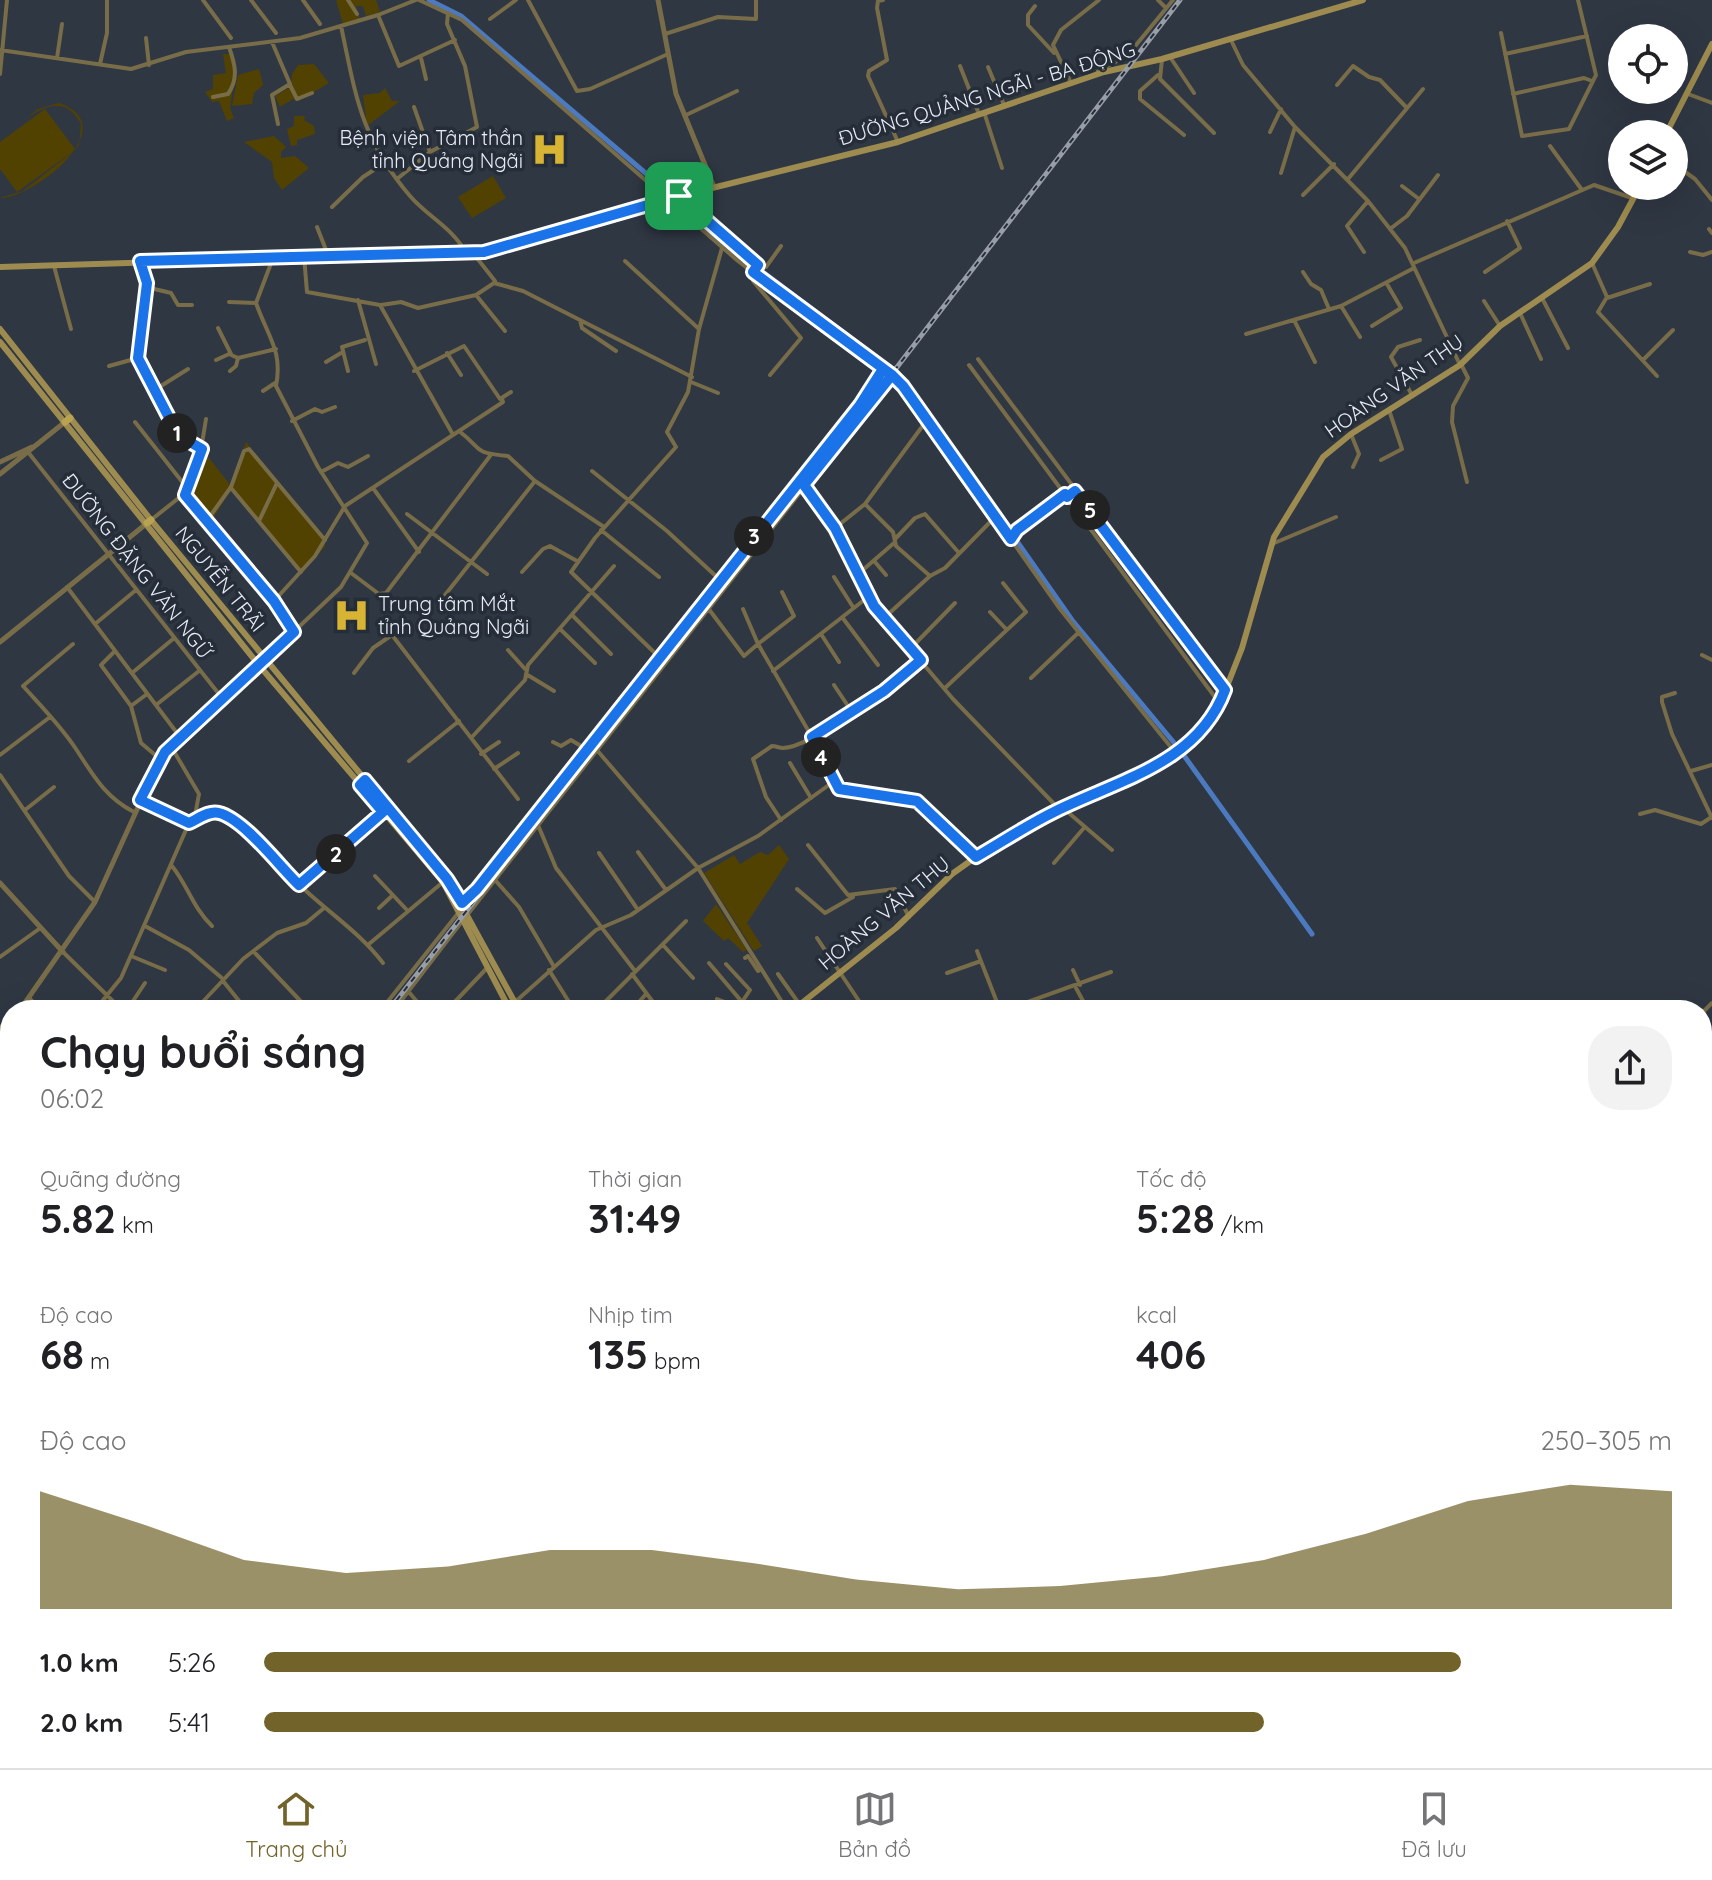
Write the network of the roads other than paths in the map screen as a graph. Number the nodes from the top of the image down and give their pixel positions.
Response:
1 (7, 0) edge
2 (107, 0) edge
3 (203, 0) edge
4 (251, 0) edge
5 (303, 0) edge
6 (348, 0) edge
7 (421, 0) edge
8 (516, 0) edge
9 (528, 0) edge
10 (658, 0) edge
11 (756, 0) edge
12 (883, 0) edge
13 (1099, 0) edge
14 (1158, 0) edge
15 (1173, 0) edge
16 (1363, 0) edge
17 (1578, 0) edge
18 (1035, 6) dead end
19 (1166, 8) junction
20 (448, 13) junction
21 (357, 14) dead end
22 (378, 15) junction
23 (490, 19) dead end
24 (62, 24) dead end
25 (320, 24) dead end
26 (341, 26) junction
27 (276, 33) dead end
28 (1501, 33) dead end
29 (665, 34) junction
30 (1587, 36) junction
31 (146, 38) dead end
32 (231, 38) dead end
33 (1230, 38) junction
34 (455, 40) junction
35 (272, 41) junction
36 (1712, 44) edge
37 (229, 47) junction
38 (1, 50) edge
39 (670, 53) junction
40 (1054, 53) junction
41 (1505, 54) junction
42 (1170, 57) junction
43 (57, 58) junction
44 (421, 58) junction
45 (1162, 59) junction
46 (100, 64) junction
47 (149, 65) junction
48 (960, 66) dead end
49 (988, 67) dead end
50 (0, 74) edge
51 (1159, 74) junction
52 (1090, 78) junction
53 (426, 79) dead end
54 (1593, 81) junction
55 (1071, 83) junction
56 (290, 85) junction
57 (1337, 85) dead end
58 (1423, 89) dead end
59 (737, 91) dead end
60 (312, 93) dead end
61 (1194, 93) dead end
62 (1513, 94) junction
63 (1688, 94) joint
64 (213, 97) dead end
65 (1712, 103) edge
66 (414, 107) dead end
67 (1005, 108) junction
68 (1407, 108) junction
69 (1281, 109) junction
70 (686, 115) junction
71 (982, 116) junction
72 (278, 124) dead end
73 (1295, 127) junction
74 (1270, 132) dead end
75 (1214, 133) dead end
76 (1184, 135) dead end
77 (898, 142) junction
78 (1550, 146) dead end
79 (430, 152) junction
80 (383, 164) junction
81 (1334, 164) junction
82 (1002, 168) dead end
83 (1281, 173) dead end
84 (1688, 174) edge
85 (1438, 175) dead end
86 (397, 179) junction
87 (1348, 179) junction
88 (1402, 186) dead end
89 (714, 187) junction
90 (1608, 189) edge
91 (1582, 190) junction
92 (1303, 195) dead end
93 (679, 196) junction
94 (668, 199) junction
95 (1420, 200) junction
96 (1632, 200) edge
97 (1712, 200) edge
98 (1368, 201) junction
99 (332, 207) dead end
100 (1507, 221) junction
101 (317, 227) dead end
102 (1390, 229) junction
103 (781, 246) dead end
104 (722, 248) junction
105 (1364, 252) dead end
106 (1690, 252) dead end
107 (1712, 252) edge
108 (469, 253) junction
109 (328, 255) junction
110 (304, 256) junction
111 (273, 258) junction
112 (140, 261) junction
113 (625, 261) dead end
114 (1592, 263) junction
115 (53, 264) junction
116 (1414, 266) junction
117 (0, 267) edge
118 (756, 268) junction
119 (1303, 272) dead end
120 (1485, 272) dead end
121 (496, 283) junction
122 (1387, 284) junction
123 (1650, 284) dead end
124 (146, 287) junction
125 (298, 292) dead end
126 (307, 292) junction
127 (476, 295) junction
128 (1542, 298) junction
129 (1607, 298) junction
130 (358, 300) junction
131 (1484, 301) dead end
132 (229, 302) dead end
133 (256, 303) junction
134 (192, 305) dead end
135 (380, 305) junction
136 (1341, 306) junction
137 (1329, 309) junction
138 (1520, 313) junction
139 (580, 320) junction
140 (1294, 320) junction
141 (1372, 326) dead end
142 (1500, 326) junction
143 (218, 328) dead end
144 (0, 329) edge
145 (71, 329) dead end
146 (699, 329) junction
147 (1673, 330) dead end
148 (505, 331) dead end
149 (1246, 334) dead end
150 (1360, 337) dead end
151 (366, 340) junction
152 (1420, 340) dead end
153 (0, 342) edge
154 (1568, 348) dead end
155 (276, 349) junction
156 (616, 351) dead end
157 (342, 352) junction
158 (447, 353) junction
159 (231, 354) junction
160 (138, 358) junction
161 (238, 358) junction
162 (978, 359) dead end
163 (1541, 359) dead end
164 (216, 360) dead end
165 (1643, 360) junction
166 (326, 362) dead end
167 (1315, 362) dead end
168 (376, 364) dead end
169 (969, 365) dead end
170 (1460, 365) junction
171 (109, 366) dead end
172 (188, 369) dead end
173 (883, 369) junction
174 (230, 371) dead end
175 (348, 371) dead end
176 (414, 371) junction
177 (461, 375) dead end
178 (770, 375) dead end
179 (892, 375) junction
180 (1657, 376) dead end
181 (691, 379) junction
182 (275, 383) junction
183 (153, 391) junction
184 (263, 391) dead end
185 (511, 392) dead end
186 (718, 393) dead end
187 (1412, 395) junction
188 (502, 399) junction
189 (335, 407) dead end
190 (1389, 410) junction
191 (206, 419) dead end
192 (68, 420) junction
193 (927, 420) junction
194 (292, 421) junction
195 (135, 422) dead end
196 (459, 431) junction
197 (452, 433) junction
198 (1351, 434) junction
199 (37, 445) junction
200 (202, 449) junction
201 (28, 452) junction
202 (368, 456) dead end
203 (490, 456) junction
204 (1381, 460) dead end
205 (0, 462) edge
206 (1353, 467) dead end
207 (592, 471) dead end
208 (321, 472) junction
209 (0, 474) edge
210 (535, 481) junction
211 (1467, 482) dead end
212 (277, 483) junction
213 (804, 485) junction
214 (231, 487) junction
215 (187, 488) junction
216 (373, 488) junction
217 (1075, 491) junction
218 (185, 495) junction
219 (1066, 495) junction
220 (627, 501) junction
221 (865, 504) junction
222 (345, 506) junction
223 (407, 514) dead end
224 (995, 517) junction
225 (1336, 517) dead end
226 (208, 519) junction
227 (259, 521) junction
228 (149, 522) junction
229 (602, 528) junction
230 (835, 528) junction
231 (433, 533) junction
232 (1011, 539) junction
233 (325, 540) junction
234 (895, 540) junction
235 (1271, 544) junction
236 (419, 552) junction
237 (959, 553) junction
238 (109, 555) junction
239 (577, 561) junction
240 (874, 561) junction
241 (471, 562) junction
242 (614, 566) dead end
243 (301, 572) junction
244 (522, 572) dead end
245 (351, 573) junction
246 (487, 574) dead end
247 (857, 575) junction
248 (886, 575) dead end
249 (930, 576) junction
250 (659, 577) dead end
251 (834, 577) dead end
252 (719, 579) junction
253 (1003, 583) dead end
254 (67, 587) junction
255 (136, 590) junction
256 (594, 590) junction
257 (782, 592) dead end
258 (445, 595) dead end
259 (868, 597) junction
260 (274, 601) junction
261 (955, 603) dead end
262 (853, 607) junction
263 (708, 608) junction
264 (743, 609) dead end
265 (990, 612) dead end
266 (573, 616) junction
267 (842, 617) junction
268 (884, 618) junction
269 (95, 624) junction
270 (560, 629) junction
271 (1006, 629) junction
272 (294, 632) junction
273 (1079, 633) junction
274 (821, 634) junction
275 (174, 639) junction
276 (0, 642) edge
277 (73, 644) dead end
278 (758, 644) junction
279 (911, 648) junction
280 (508, 650) dead end
281 (115, 651) junction
282 (611, 654) dead end
283 (1702, 655) dead end
284 (659, 656) junction
285 (921, 660) junction
286 (1712, 660) edge
287 (262, 662) junction
288 (839, 662) dead end
289 (595, 663) dead end
290 (878, 665) dead end
291 (199, 671) junction
292 (526, 671) junction
293 (773, 671) junction
294 (132, 673) junction
295 (354, 673) dead end
296 (1031, 678) dead end
297 (834, 685) dead end
298 (944, 688) junction
299 (1225, 690) junction
300 (554, 691) dead end
301 (1675, 693) dead end
302 (147, 694) junction
303 (222, 698) junction
304 (1220, 704) junction
305 (156, 705) junction
306 (131, 706) junction
307 (852, 712) junction
308 (50, 717) junction
309 (459, 721) junction
310 (180, 737) junction
311 (472, 737) junction
312 (812, 737) junction
313 (499, 742) dead end
314 (553, 742) dead end
315 (171, 746) junction
316 (586, 749) junction
317 (596, 749) junction
318 (518, 753) dead end
319 (1176, 753) junction
320 (481, 754) junction
321 (0, 755) edge
322 (160, 759) junction
323 (409, 761) dead end
324 (790, 763) dead end
325 (1712, 765) edge
326 (494, 769) junction
327 (1691, 772) junction
328 (0, 775) edge
329 (833, 782) junction
330 (362, 783) junction
331 (54, 787) dead end
332 (811, 798) junction
333 (518, 799) dead end
334 (140, 800) junction
335 (1061, 809) junction
336 (25, 810) junction
337 (134, 812) junction
338 (383, 812) junction
339 (1640, 814) dead end
340 (1711, 818) edge
341 (781, 820) junction
342 (192, 822) junction
343 (538, 825) junction
344 (1083, 829) junction
345 (808, 845) dead end
346 (1112, 850) dead end
347 (638, 852) dead end
348 (599, 853) dead end
349 (976, 857) junction
350 (1054, 863) dead end
351 (171, 865) junction
352 (698, 868) junction
353 (375, 876) dead end
354 (495, 880) junction
355 (443, 882) junction
356 (0, 883) edge
357 (299, 885) junction
358 (797, 889) dead end
359 (666, 890) junction
360 (393, 895) junction
361 (855, 896) junction
362 (95, 902) junction
363 (462, 903) junction
364 (324, 908) junction
365 (379, 908) dead end
366 (407, 910) junction
367 (638, 910) junction
368 (459, 912) junction
369 (466, 917) junction
370 (909, 917) junction
371 (686, 921) dead end
372 (145, 926) junction
373 (212, 926) dead end
374 (604, 927) junction
375 (39, 929) junction
376 (817, 938) dead end
377 (369, 944) junction
378 (663, 945) junction
379 (977, 951) dead end
380 (63, 952) junction
381 (254, 952) junction
382 (131, 956) junction
383 (0, 957) edge
384 (745, 958) dead end
385 (981, 961) junction
386 (383, 963) dead end
387 (709, 963) dead end
388 (726, 964) dead end
389 (553, 965) junction
390 (488, 967) junction
391 (761, 969) junction
392 (165, 970) dead end
393 (549, 970) junction
394 (1073, 970) dead end
395 (841, 971) junction
396 (1111, 972) dead end
397 (634, 973) junction
398 (947, 973) dead end
399 (787, 974) dead end
400 (693, 978) dead end
401 (223, 980) junction
402 (145, 983) dead end
403 (1078, 986) junction
404 (408, 991) junction
405 (646, 994) junction
406 (107, 996) junction
407 (30, 999) edge
408 (717, 999) dead end
409 (104, 1000) edge
410 (112, 1000) edge
411 (132, 1000) edge
412 (204, 1000) edge
413 (239, 1000) edge
414 (300, 1000) edge
415 (389, 1000) edge
416 (401, 1000) edge
417 (416, 1000) edge
418 (457, 1000) edge
419 (505, 1000) edge
420 (514, 1000) edge
421 (517, 1000) edge
422 (568, 1000) edge
423 (607, 1000) edge
424 (641, 1000) edge
425 (651, 1000) edge
426 (722, 1000) edge
427 (738, 1000) edge
428 (744, 1000) edge
429 (781, 1000) edge
430 (796, 1000) edge
431 (806, 1000) edge
432 (859, 1000) edge
433 (998, 1000) edge
434 (1039, 1000) edge
435 (1084, 1000) edge

1 - 38 street
2 - 46 street
3 - 32 street
4 - 27 street
5 - 25 street
6 - 21 street
7 - 20 street
7 - 22 street
8 - 23 street
9 - 39 street
10 - 29 street
11 - 29 street
12 - 77 street
13 - 40 street
14 - 19 street
15 - 19 street
16 - 33 main road, ĐƯỜNG QUẢNG NGÃI - BA ĐỘNG
17 - 30 street
18 - 40 street
19 - 52 street
20 - 34 street
20 - 94 street
22 - 26 street
22 - 44 street
24 - 43 street
26 - 35 street
26 - 80 street
28 - 41 street
29 - 39 street
30 - 41 street
30 - 54 street
31 - 47 street
33 - 42 main road, ĐƯỜNG QUẢNG NGÃI - BA ĐỘNG
33 - 69 street
34 - 44 street
34 - 79 street
35 - 37 street
35 - 56 street
36 - 63 main road
37 - 47 street
37 - 64 street
38 - 43 street
38 - 50 street
39 - 70 street
40 - 55 street
41 - 62 street
42 - 45 main road, ĐƯỜNG QUẢNG NGÃI - BA ĐỘNG
42 - 61 street
43 - 46 street
44 - 53 street
45 - 51 street
45 - 52 main road, ĐƯỜNG QUẢNG NGÃI - BA ĐỘNG
46 - 47 street
48 - 71 street
49 - 67 street
51 - 75 street
51 - 76 street
52 - 55 main road, ĐƯỜNG QUẢNG NGÃI - BA ĐỘNG
54 - 62 street
54 - 62 street
55 - 67 main road, ĐƯỜNG QUẢNG NGÃI - BA ĐỘNG
56 - 60 street
56 - 72 street
57 - 68 street
58 - 68 street
59 - 70 street
63 - 65 street
66 - 79 street
67 - 71 main road, ĐƯỜNG QUẢNG NGÃI - BA ĐỘNG
68 - 87 street
69 - 73 street
69 - 74 street
70 - 89 street
71 - 77 main road, ĐƯỜNG QUẢNG NGÃI - BA ĐỘNG
71 - 82 street
73 - 81 street
73 - 83 street
77 - 89 main road, ĐƯỜNG QUẢNG NGÃI - BA ĐỘNG
78 - 91 street
79 - 86 street
80 - 86 street
80 - 99 street
81 - 87 street
81 - 92 street
84 - 97 street
85 - 95 street
86 - 108 street
87 - 98 street
88 - 95 street
89 - 93 main road, ĐƯỜNG QUẢNG NGÃI - BA ĐỘNG
90 - 91 street
91 - 100 street
93 - 94 main road, ĐƯỜNG QUẢNG NGÃI - BA ĐỘNG
93 - 118 street
94 - 104 street
94 - 108 main road, ĐƯỜNG QUẢNG NGÃI - BA ĐỘNG
95 - 102 street
96 - 114 main road, HOÀNG VĂN THỤ
98 - 102 street
98 - 105 street
100 - 116 street
100 - 120 street
101 - 109 street
102 - 116 street
103 - 118 street
104 - 118 street
104 - 146 street
106 - 107 street
108 - 109 main road, ĐƯỜNG QUẢNG NGÃI - BA ĐỘNG
108 - 121 street
109 - 110 main road, ĐƯỜNG QUẢNG NGÃI - BA ĐỘNG
110 - 111 main road, ĐƯỜNG QUẢNG NGÃI - BA ĐỘNG
110 - 126 street
111 - 112 main road, ĐƯỜNG QUẢNG NGÃI - BA ĐỘNG
111 - 133 street
112 - 115 main road, ĐƯỜNG QUẢNG NGÃI - BA ĐỘNG
112 - 124 street
113 - 146 street
114 - 128 main road, HOÀNG VĂN THỤ
114 - 129 street
115 - 117 main road, ĐƯỜNG QUẢNG NGÃI - BA ĐỘNG
115 - 145 street
116 - 122 street
116 - 170 street
118 - 173 street
118 - 178 street
119 - 137 street
121 - 127 street
121 - 139 street
122 - 136 street
122 - 141 street
123 - 129 street
124 - 134 street
124 - 160 street
125 - 126 street
126 - 130 street
127 - 135 street
127 - 148 street
128 - 138 main road, HOÀNG VĂN THỤ
128 - 154 street
129 - 165 street
130 - 135 street
130 - 151 street
131 - 142 street
132 - 133 street
133 - 155 street
135 - 176 street
136 - 137 street
136 - 150 street
137 - 140 street
138 - 142 main road, HOÀNG VĂN THỤ
138 - 163 street
139 - 156 street
139 - 181 street
140 - 149 street
140 - 167 street
142 - 170 main road, HOÀNG VĂN THỤ
143 - 159 street
144 - 192 main road, NGUYỄN TRÃI
146 - 181 street
147 - 165 street
151 - 157 street
151 - 168 street
152 - 187 street
153 - 192 main road, NGUYỄN TRÃI
155 - 161 street
155 - 182 street
157 - 166 street
157 - 175 street
158 - 176 street
158 - 177 street
158 - 188 street
159 - 161 street
159 - 164 street
160 - 171 street
160 - 183 street
161 - 174 street
162 - 217 street
165 - 180 street
169 - 219 street
170 - 187 main road, HOÀNG VĂN THỤ
170 - 211 street
172 - 183 street
173 - 179 street
173 - 252 street
176 - 197 street
179 - 193 street
179 - 213 street
181 - 186 street
181 - 220 street
182 - 184 street
182 - 194 street
183 - 200 street
185 - 188 street
187 - 190 main road, HOÀNG VĂN THỤ
188 - 196 street
189 - 194 street
190 - 198 main road, HOÀNG VĂN THỤ
190 - 204 street
191 - 200 street
192 - 199 street
192 - 228 main road, NGUYỄN TRÃI
193 - 221 street
193 - 224 street
194 - 208 street
195 - 215 street
196 - 197 street
196 - 203 street
197 - 216 street
198 - 206 street
198 - 235 main road, HOÀNG VĂN THỤ
199 - 201 street
199 - 205 street
200 - 215 street
201 - 209 street
201 - 238 street, ĐƯỜNG ĐẶNG VĂN NGỮ
202 - 208 street
203 - 210 street
203 - 231 street
207 - 220 street
208 - 222 street
210 - 229 street
210 - 241 street
212 - 214 street
212 - 227 street
212 - 233 street
213 - 230 street
213 - 263 street
214 - 226 street
214 - 227 street
215 - 218 street
216 - 222 street
216 - 236 street
217 - 219 street
217 - 299 street
218 - 226 street
218 - 228 street
219 - 232 street
219 - 304 street
220 - 229 street
220 - 252 street
221 - 230 street
221 - 234 street
222 - 233 street
222 - 245 street
223 - 231 street
224 - 232 street
224 - 237 street
225 - 235 street
226 - 260 street
227 - 243 street
228 - 238 street
228 - 287 main road, NGUYỄN TRÃI
229 - 239 street
229 - 250 street
230 - 247 street
231 - 236 street
231 - 241 street
232 - 273 street
233 - 243 street
234 - 237 street
234 - 240 street
234 - 249 street
235 - 299 main road, HOÀNG VĂN THỤ
236 - 245 street
237 - 249 street
238 - 254 street
238 - 255 street, ĐƯỜNG ĐẶNG VĂN NGỮ
239 - 244 street
239 - 256 street
240 - 247 street
240 - 248 street
241 - 246 street
241 - 258 street
242 - 256 street
243 - 260 street
245 - 272 street
247 - 259 street
249 - 268 street
251 - 262 street
252 - 284 street
253 - 271 street
254 - 269 street
254 - 276 street
255 - 269 street
255 - 275 street, ĐƯỜNG ĐẶNG VĂN NGỮ
256 - 266 street
256 - 284 street
257 - 278 street
259 - 262 street
259 - 268 street
260 - 272 street
261 - 279 street
262 - 267 street
263 - 278 street
263 - 317 street
264 - 278 street
265 - 271 street
266 - 270 street
266 - 282 street
267 - 274 street
267 - 290 street
268 - 279 street
269 - 281 street
270 - 289 street
270 - 292 street
271 - 298 street
272 - 287 street
273 - 296 street
273 - 319 street
274 - 288 street
274 - 293 street
275 - 291 street, ĐƯỜNG ĐẶNG VĂN NGỮ
275 - 294 street
277 - 308 street
278 - 293 street
279 - 285 street
280 - 292 street
281 - 294 street
281 - 306 street
283 - 286 street
284 - 316 street
285 - 298 street
285 - 307 street
287 - 303 street
287 - 330 main road, NGUYỄN TRÃI
291 - 303 street, ĐƯỜNG ĐẶNG VĂN NGỮ
291 - 305 street
292 - 300 street
292 - 311 street
293 - 312 street
294 - 302 street
295 - 309 street
297 - 307 street
298 - 335 street
299 - 304 main road, HOÀNG VĂN THỤ
301 - 327 street
302 - 305 street
302 - 306 street
303 - 310 street
304 - 319 main road, HOÀNG VĂN THỤ
305 - 310 street
306 - 322 street
307 - 312 street
308 - 321 street
308 - 337 street
309 - 311 street
309 - 323 street
310 - 315 street
311 - 320 street
312 - 329 street
312 - 341 street
313 - 320 street
314 - 316 street
315 - 322 street
315 - 342 street
316 - 363 street
317 - 343 street
317 - 352 street
318 - 326 street
319 - 335 main road, HOÀNG VĂN THỤ
320 - 326 street
322 - 334 street
324 - 332 street
325 - 327 street
326 - 333 street
327 - 340 street
328 - 336 street
329 - 332 street
329 - 349 street
330 - 338 main road, NGUYỄN TRÃI
330 - 363 main road, NGUYỄN TRÃI
331 - 336 street
332 - 341 street
334 - 337 street
334 - 342 street
335 - 344 street
335 - 349 main road, HOÀNG VĂN THỤ
336 - 362 street
337 - 362 street
338 - 355 main road, NGUYỄN TRÃI
338 - 357 street
339 - 340 street
341 - 352 street
342 - 351 street
342 - 357 street
343 - 354 street
343 - 374 street
344 - 346 street
344 - 350 street
345 - 361 street
347 - 359 street
348 - 367 street
349 - 370 main road, HOÀNG VĂN THỤ
351 - 372 street
351 - 373 street
352 - 359 street
352 - 391 street
353 - 360 street
354 - 369 street
354 - 389 street
355 - 366 street
355 - 368 main road, NGUYỄN TRÃI
356 - 375 street
357 - 364 street
358 - 361 street
359 - 367 street
360 - 365 street
360 - 366 street
361 - 370 street
362 - 380 street
363 - 369 main road, NGUYỄN TRÃI
364 - 377 street
364 - 381 street
366 - 377 street
367 - 374 street
368 - 369 main road, NGUYỄN TRÃI
368 - 415 street
369 - 390 main road, NGUYỄN TRÃI
369 - 404 street
369 - 420 main road, NGUYỄN TRÃI
370 - 395 main road, HOÀNG VĂN THỤ
371 - 378 street
372 - 382 street
372 - 401 street
374 - 389 street
374 - 397 street
375 - 380 street
375 - 383 street
376 - 395 street
377 - 386 street
378 - 397 street
378 - 400 street
379 - 385 street
380 - 406 street
380 - 407 street
381 - 401 street
381 - 414 street
382 - 392 street
382 - 406 street
384 - 391 street
385 - 398 street
385 - 433 street
387 - 427 street
388 - 428 street
389 - 393 street
390 - 418 street
390 - 419 main road, NGUYỄN TRÃI
391 - 429 street
393 - 421 street
393 - 422 street
394 - 403 street
395 - 431 main road, HOÀNG VĂN THỤ
395 - 432 street
396 - 403 street
397 - 405 street
397 - 423 street
399 - 430 street
401 - 412 street
401 - 413 street
402 - 411 street
403 - 434 street
403 - 435 street
404 - 416 street
404 - 417 street
405 - 424 street
405 - 425 street
406 - 409 street
406 - 410 street
408 - 426 street

